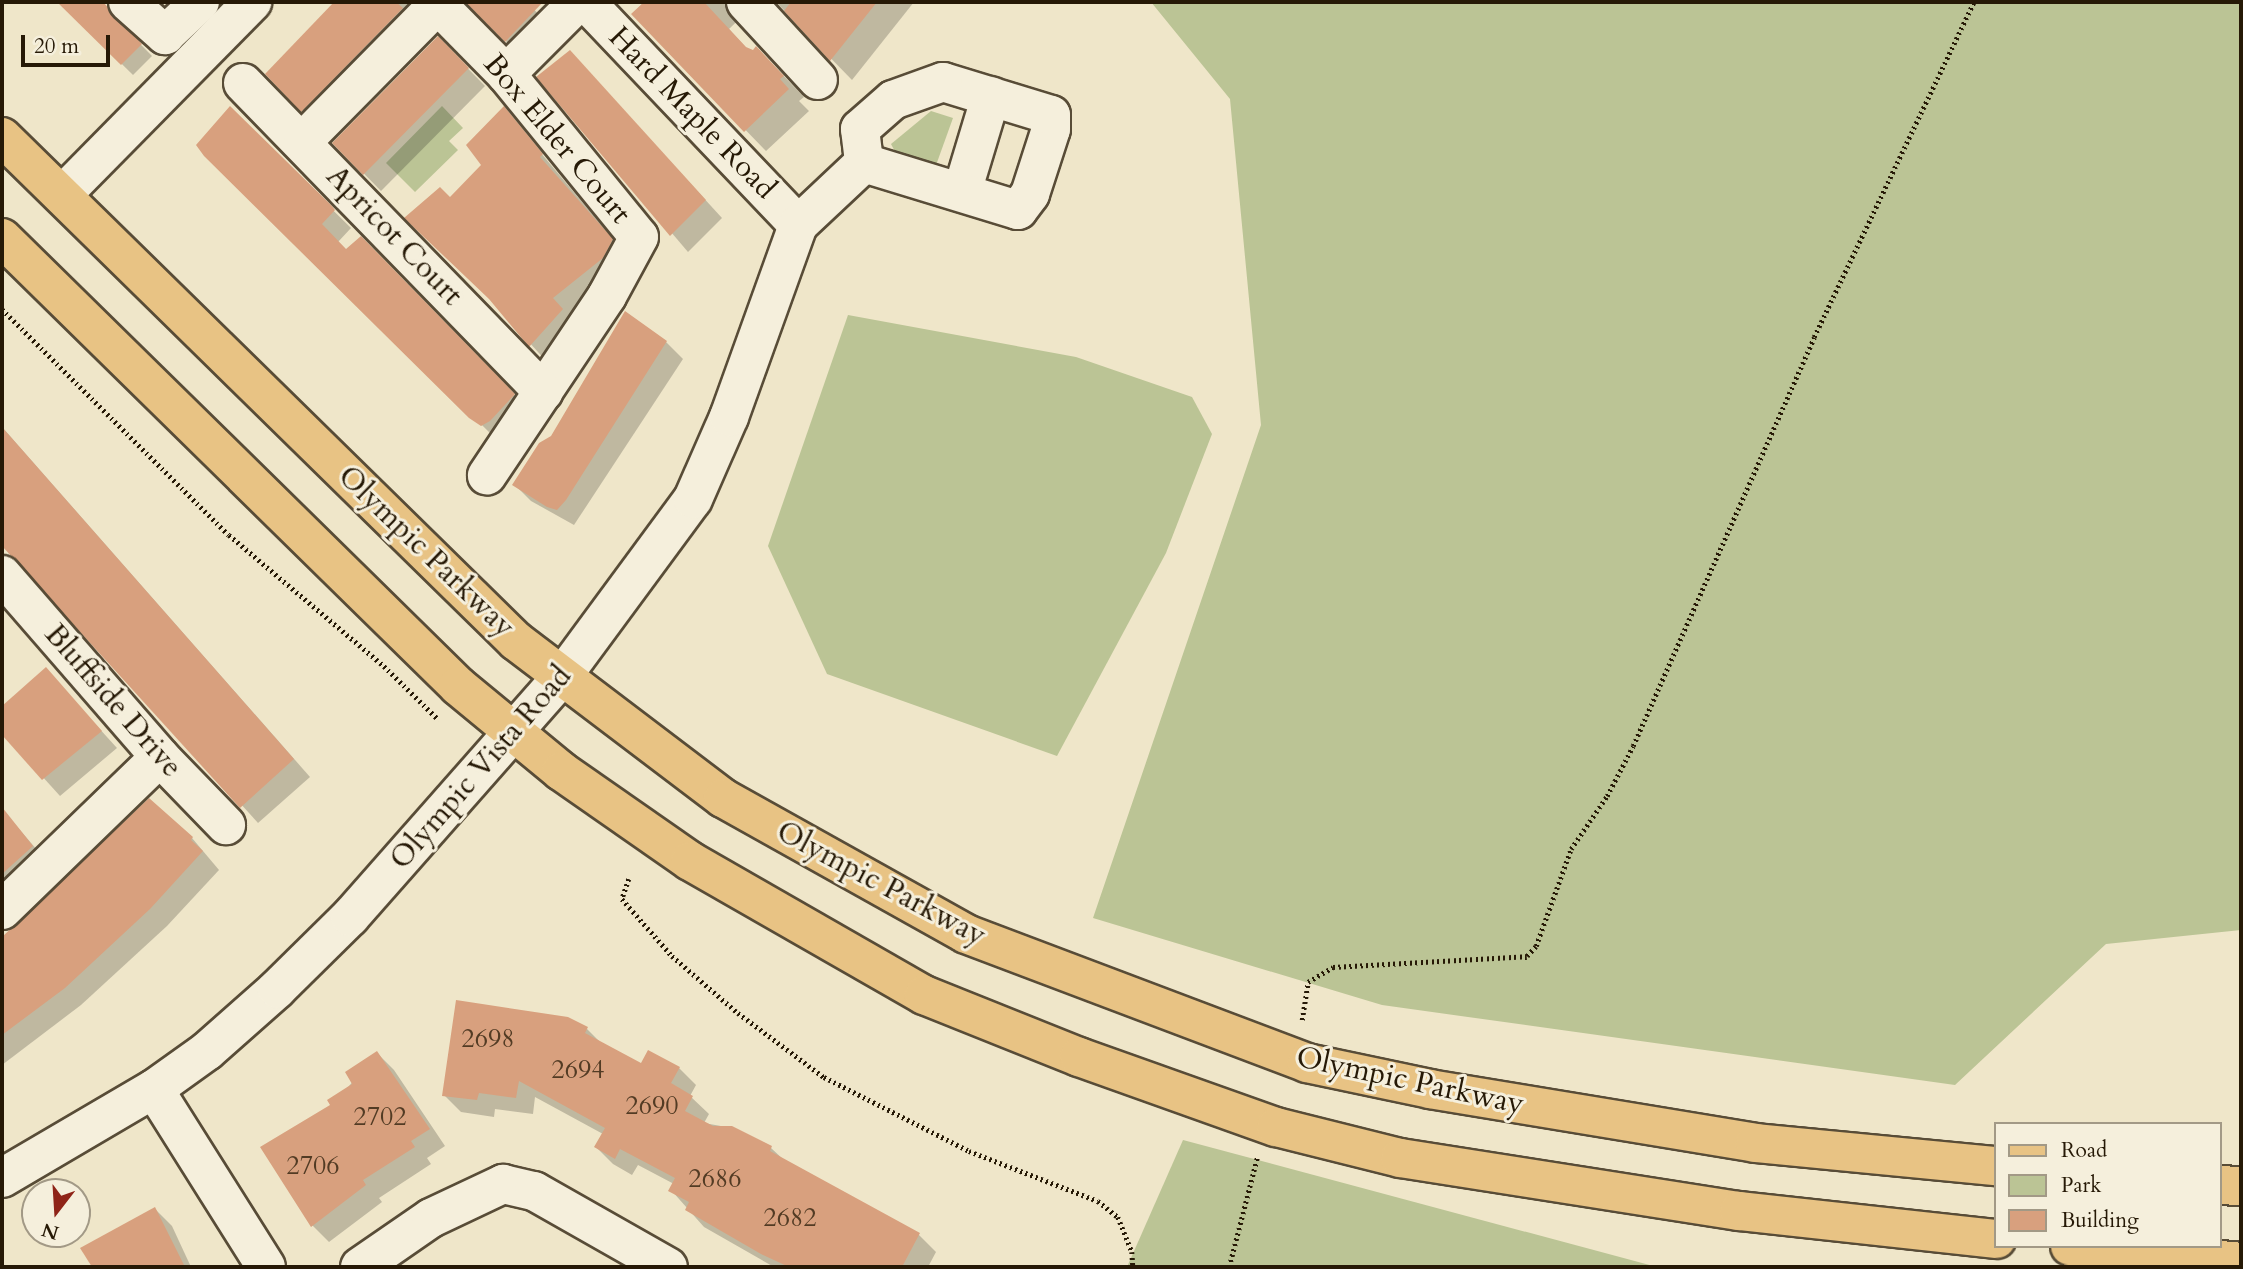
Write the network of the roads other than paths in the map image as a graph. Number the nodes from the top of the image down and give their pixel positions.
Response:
1 (128, 2) edge
2 (200, 2) edge
3 (578, 2) edge
4 (586, 2) edge
5 (437, 3) edge
6 (748, 3) edge
7 (232, 9) edge
8 (506, 74) junction
9 (818, 80) dead end
10 (243, 83) dead end
11 (991, 96) junction
12 (2, 136) edge
13 (303, 141) junction
14 (864, 163) junction
15 (962, 192) junction
16 (62, 195) junction
17 (798, 225) junction
18 (2, 238) edge
19 (542, 392) junction
20 (487, 475) dead end
21 (2, 575) edge
22 (16, 615) edge
23 (561, 678) junction
24 (515, 733) junction
25 (160, 757) junction
26 (226, 825) dead end
27 (2, 910) edge
28 (154, 1089) junction
29 (1994, 1166) edge
30 (2, 1178) edge
31 (2222, 1185) edge
32 (2241, 1186) edge
33 (1994, 1238) edge
34 (2087, 1248) edge
35 (2226, 1264) edge
36 (267, 1267) edge
37 (360, 1267) edge
38 (668, 1267) edge

1 - 2 street
3 - 8 street
4 - 17 street, Hard Maple Road
5 - 8 street, Box Elder Court
5 - 13 street
6 - 9 street
7 - 16 street
8 - 19 street, Box Elder Court
10 - 13 street, Apricot Court
11 - 14 street
11 - 15 street
11 - 15 street
12 - 16 main road, Olympic Parkway
13 - 19 street, Apricot Court
14 - 15 street
14 - 17 street
16 - 23 main road, Olympic Parkway
17 - 23 street, Olympic Vista Road
18 - 24 main road
19 - 20 street
21 - 22 street, Bluffside Drive
22 - 25 street, Bluffside Drive
23 - 24 street, Olympic Vista Road
23 - 29 main road, Olympic Parkway
24 - 28 street, Olympic Vista Road
24 - 33 main road
25 - 26 street, Bluffside Drive
25 - 27 street
28 - 30 street, Olympic Vista Road
28 - 36 street
31 - 32 main road
34 - 35 main road
37 - 38 street

